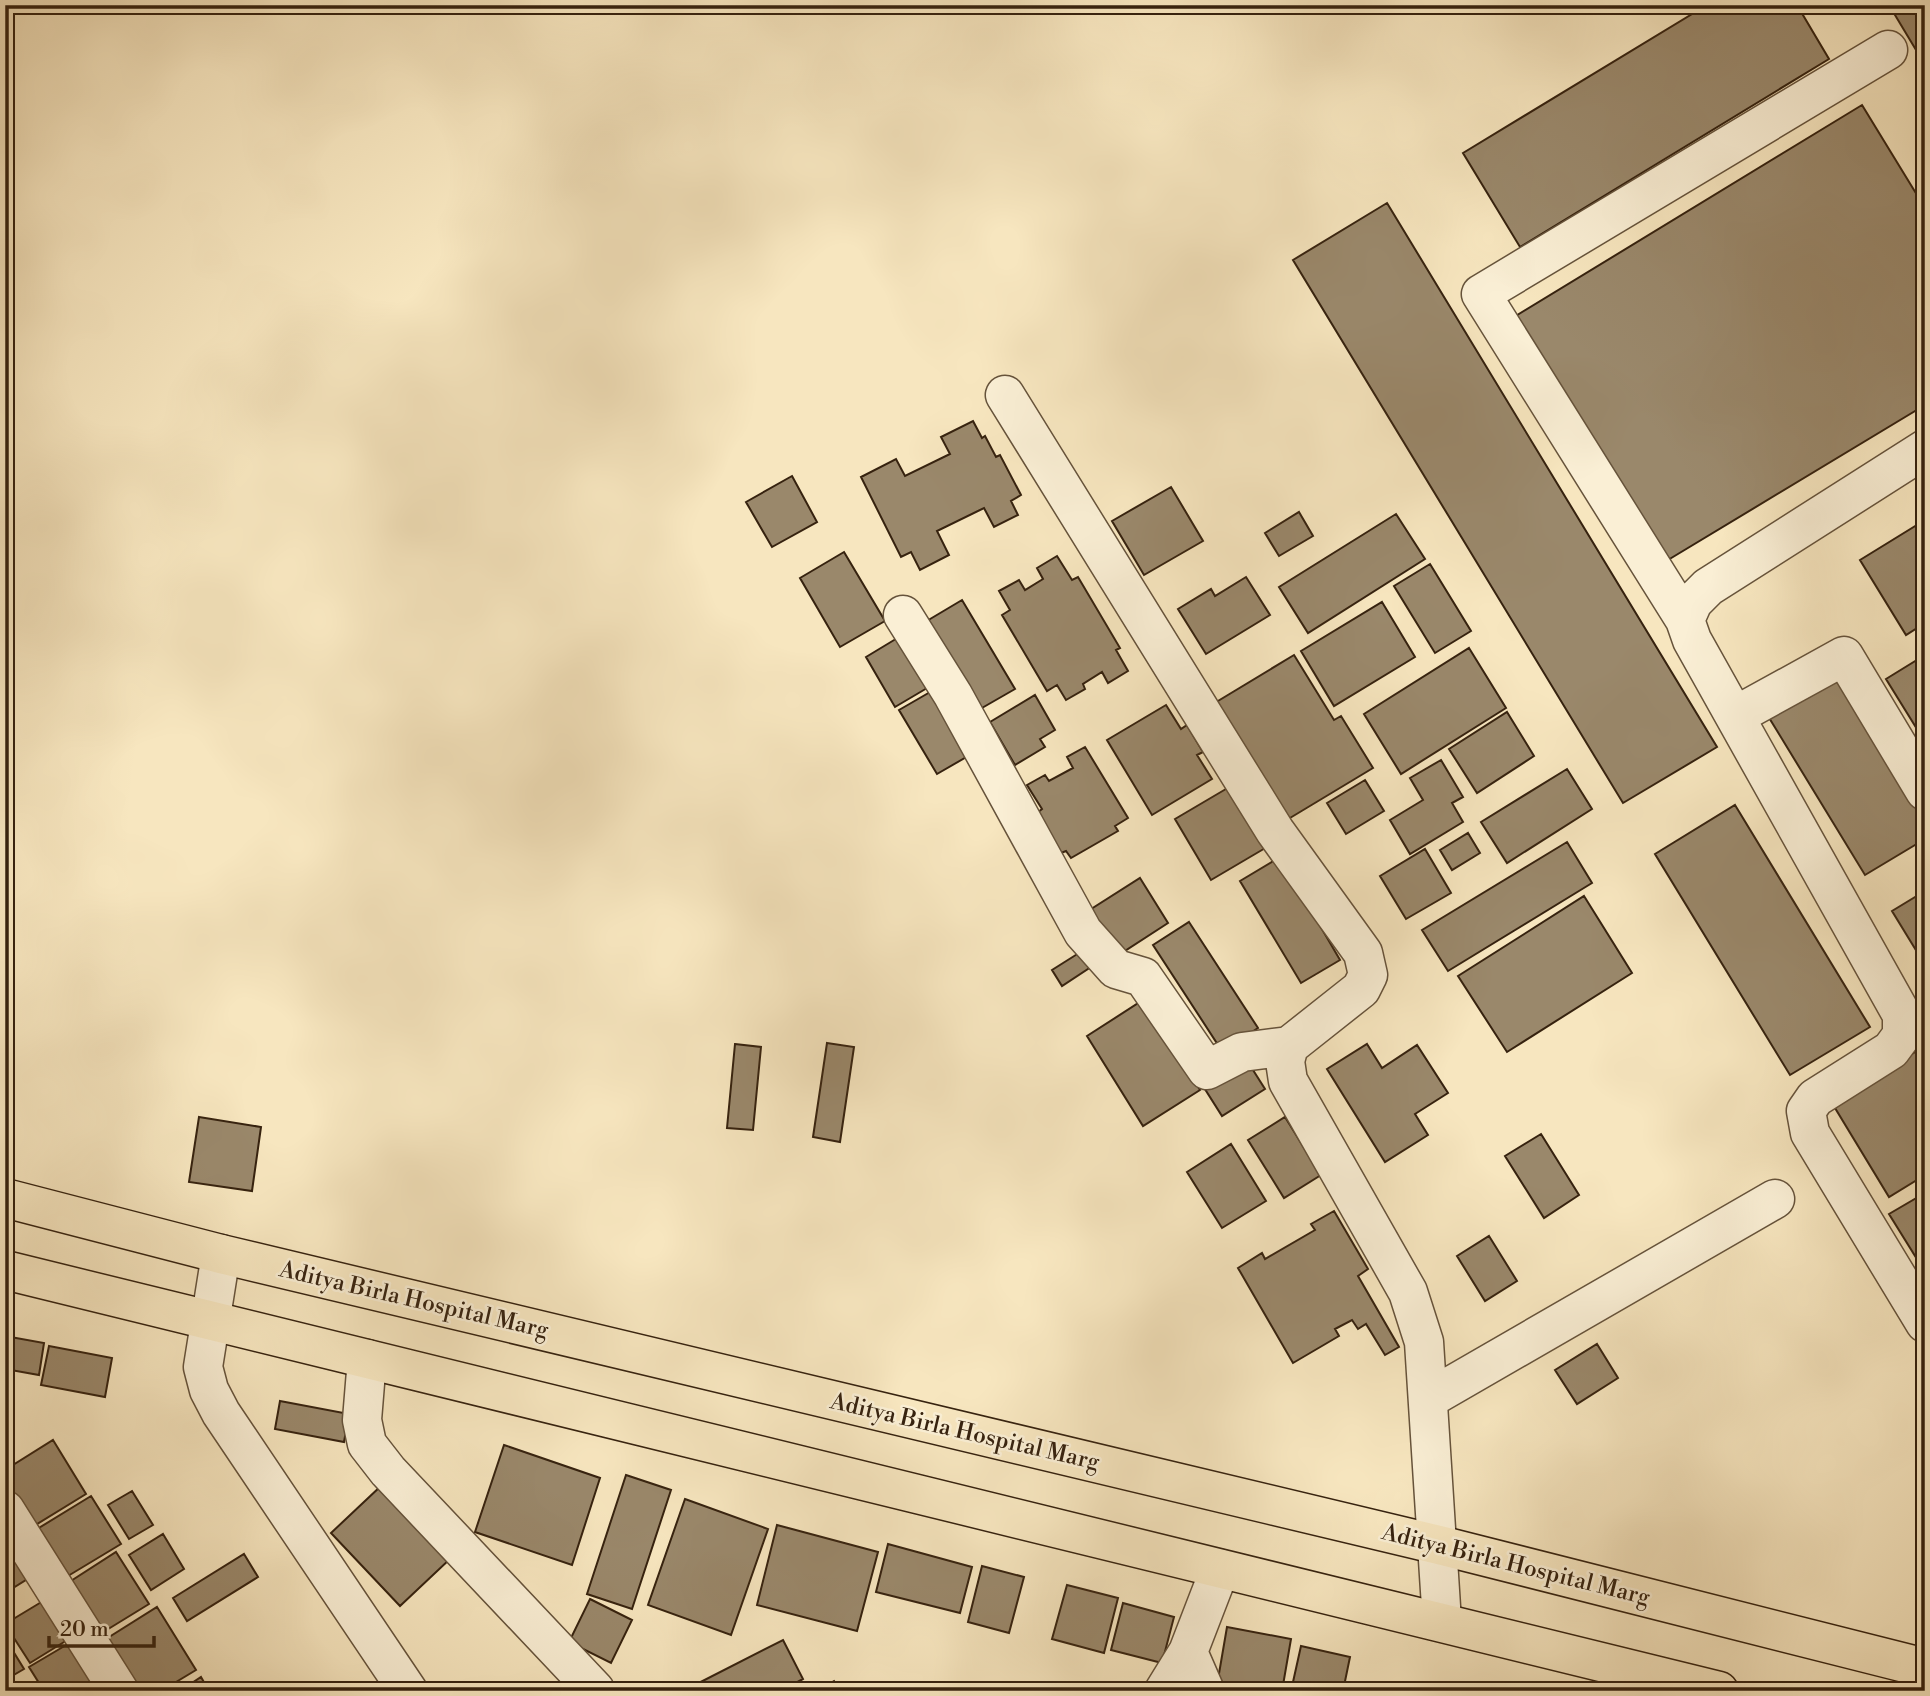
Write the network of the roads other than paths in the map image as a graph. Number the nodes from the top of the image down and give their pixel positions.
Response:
1 (1888, 50) dead end
2 (1005, 395) dead end
3 (1925, 449) edge
4 (903, 615) dead end
5 (1685, 620) junction
6 (1735, 716) junction
7 (1925, 791) edge
8 (1913, 1028) edge
9 (1289, 1046) junction
10 (5, 1198) edge
11 (1775, 1199) dead end
12 (221, 1254) junction
13 (5, 1270) edge
14 (209, 1320) junction
15 (1925, 1323) edge
16 (368, 1359) junction
17 (1430, 1398) junction
18 (5, 1510) edge
19 (1439, 1545) junction
20 (1220, 1569) junction
21 (1442, 1622) junction
22 (1188, 1652) junction
23 (1925, 1668) edge
24 (113, 1689) edge
25 (596, 1690) edge
26 (408, 1691) edge
27 (1164, 1691) edge
28 (1205, 1691) edge
29 (1719, 1691) edge

1 - 5 street
2 - 9 street
3 - 5 street
4 - 9 street
5 - 6 street
6 - 7 street
6 - 8 street
8 - 15 street
9 - 17 street
10 - 12 main road, Aditya Birla Hospital Marg
11 - 17 street
12 - 14 street
12 - 19 main road, Aditya Birla Hospital Marg
13 - 14 main road
14 - 16 main road
14 - 26 street
16 - 20 main road
16 - 25 street
17 - 19 street
18 - 24 street
19 - 21 street
19 - 23 main road, Aditya Birla Hospital Marg
20 - 21 main road
20 - 22 street
21 - 29 main road
22 - 27 street
22 - 28 street

